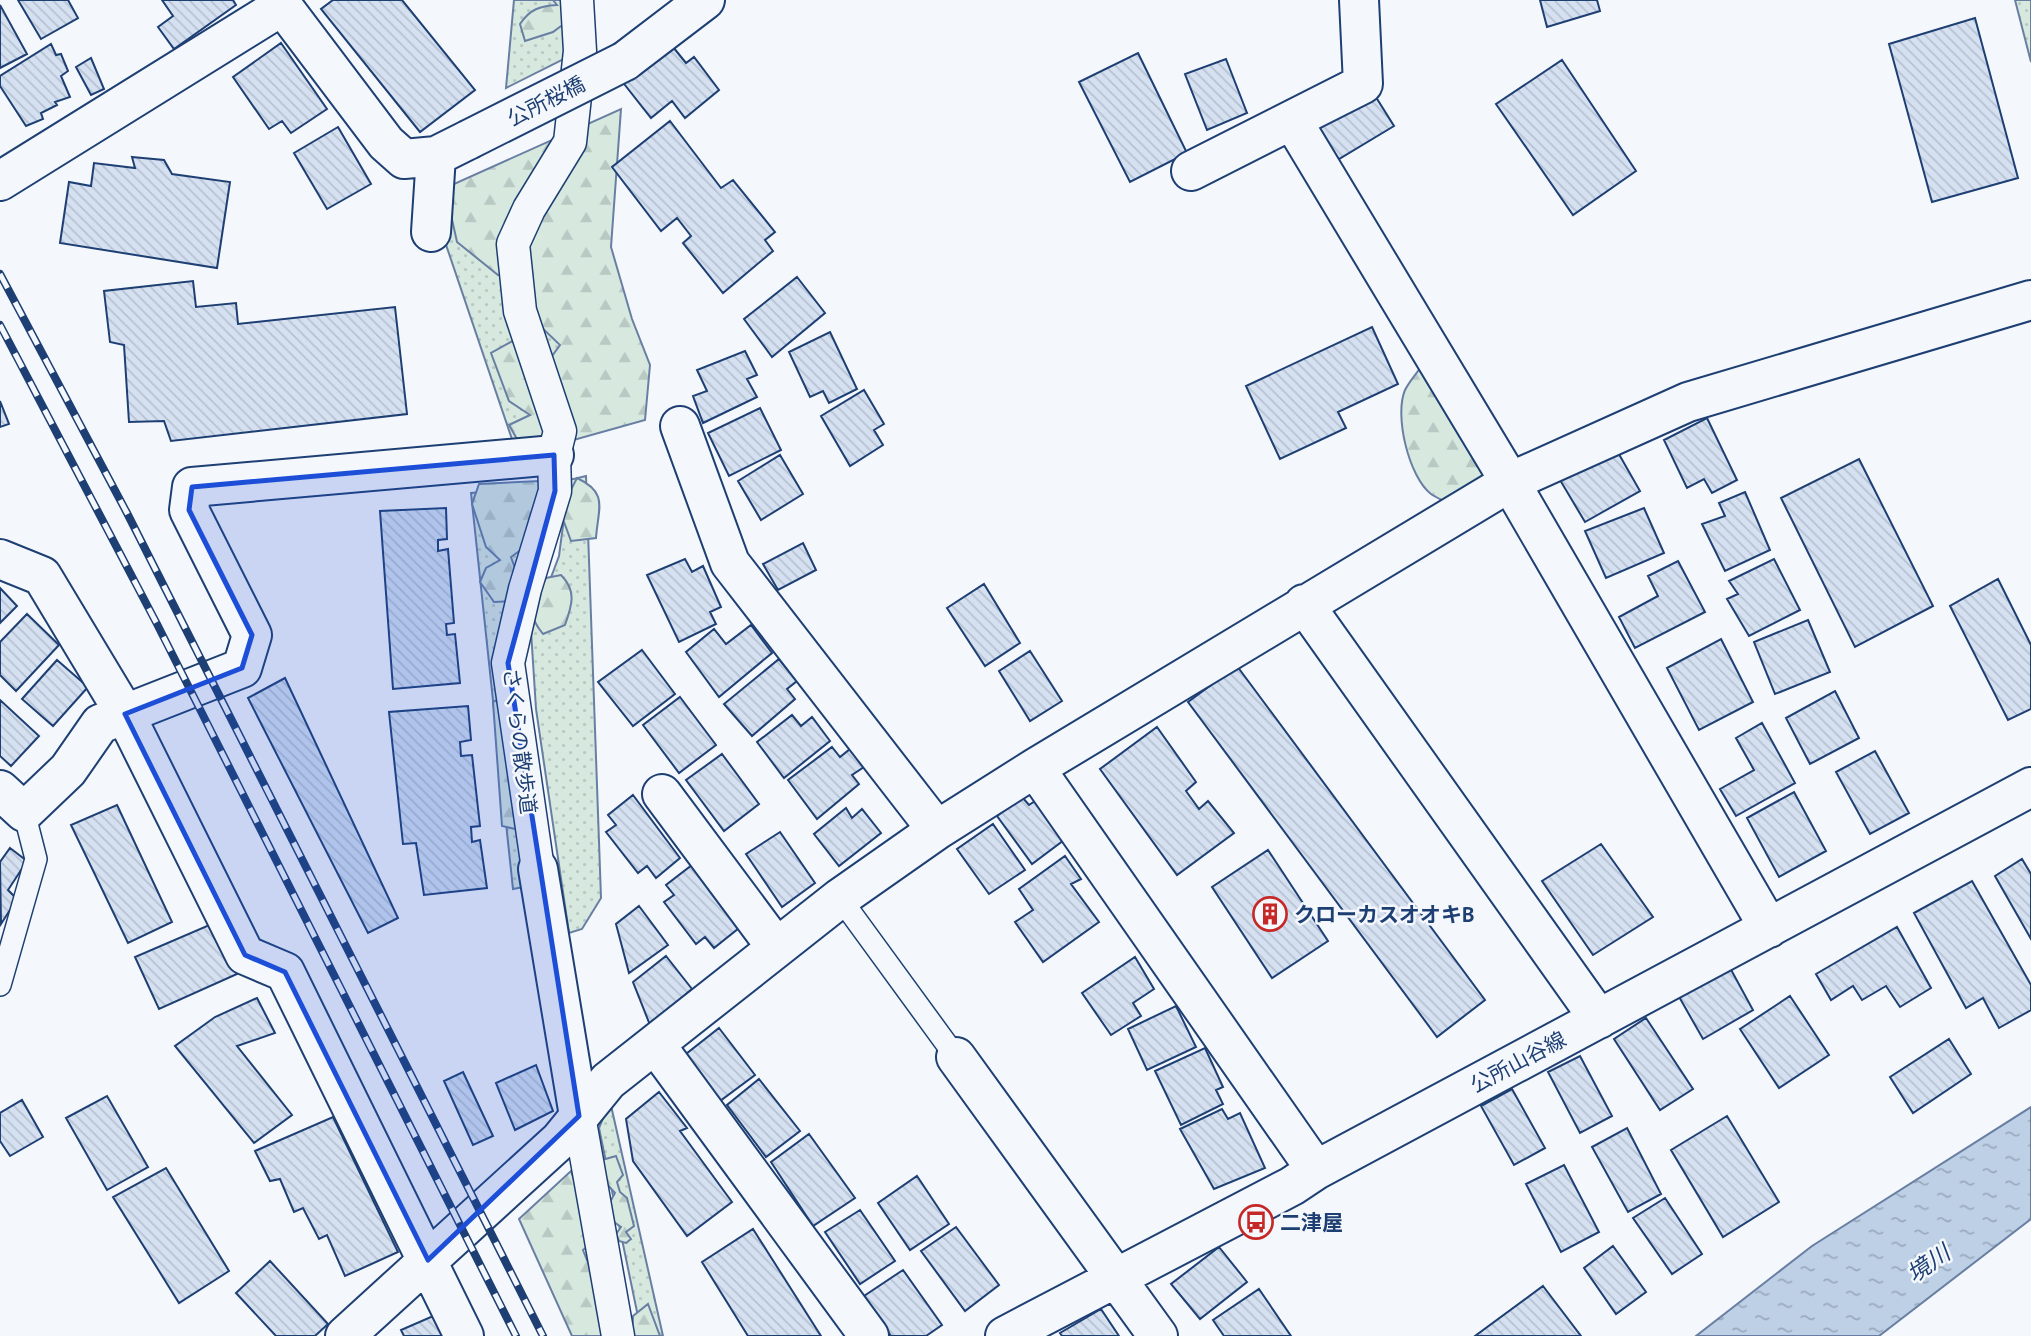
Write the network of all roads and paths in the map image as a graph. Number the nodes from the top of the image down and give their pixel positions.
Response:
1 (577, 0) edge
2 (705, 0) edge
3 (1359, 0) edge
4 (280, 3) edge
5 (1292, 120) junction
6 (452, 148) junction
7 (1191, 171) dead end
8 (13, 173) edge
9 (430, 232) dead end
10 (2031, 300) edge
11 (680, 426) dead end
12 (554, 456) junction
13 (1510, 482) junction
14 (0, 559) edge
15 (1304, 604) junction
16 (125, 714) junction
17 (1034, 768) junction
18 (2031, 787) edge
19 (662, 794) dead end
20 (12, 801) edge
21 (937, 830) junction
22 (538, 869) joint
23 (840, 898) junction
24 (1769, 928) junction
25 (776, 947) junction
26 (0, 985) edge
27 (1599, 1019) junction
28 (655, 1044) junction
29 (956, 1057) joint
30 (579, 1116) junction
31 (1316, 1170) junction
32 (428, 1260) junction
33 (1116, 1279) junction
34 (345, 1336) edge
35 (464, 1336) edge
36 (618, 1336) edge
37 (869, 1336) edge
38 (1005, 1336) edge
39 (1158, 1336) edge

1 - 12 street, さくらの散歩道
2 - 6 street, 公所桜橋, bridge
3 - 5 street
4 - 6 street
4 - 8 street
5 - 7 street
5 - 13 street
6 - 9 street
10 - 13 street
11 - 21 street
12 - 16 street
12 - 22 street, さくらの散歩道
13 - 15 street
13 - 24 street
14 - 16 street
15 - 17 street
15 - 27 street
16 - 20 street
16 - 32 street
17 - 21 street
17 - 31 street
18 - 24 street, 公所山谷線
19 - 25 street
20 - 26 lane
21 - 23 street
22 - 30 street, さくらの散歩道
23 - 25 street
23 - 29 lane
24 - 27 street, 公所山谷線
25 - 28 street
27 - 31 street, 公所山谷線
28 - 30 street
28 - 37 street
29 - 33 street
30 - 32 street
30 - 36 street, さくらの散歩道
31 - 33 street, 公所山谷線
32 - 34 street
32 - 35 street
33 - 38 street, 公所山谷線
33 - 39 street

